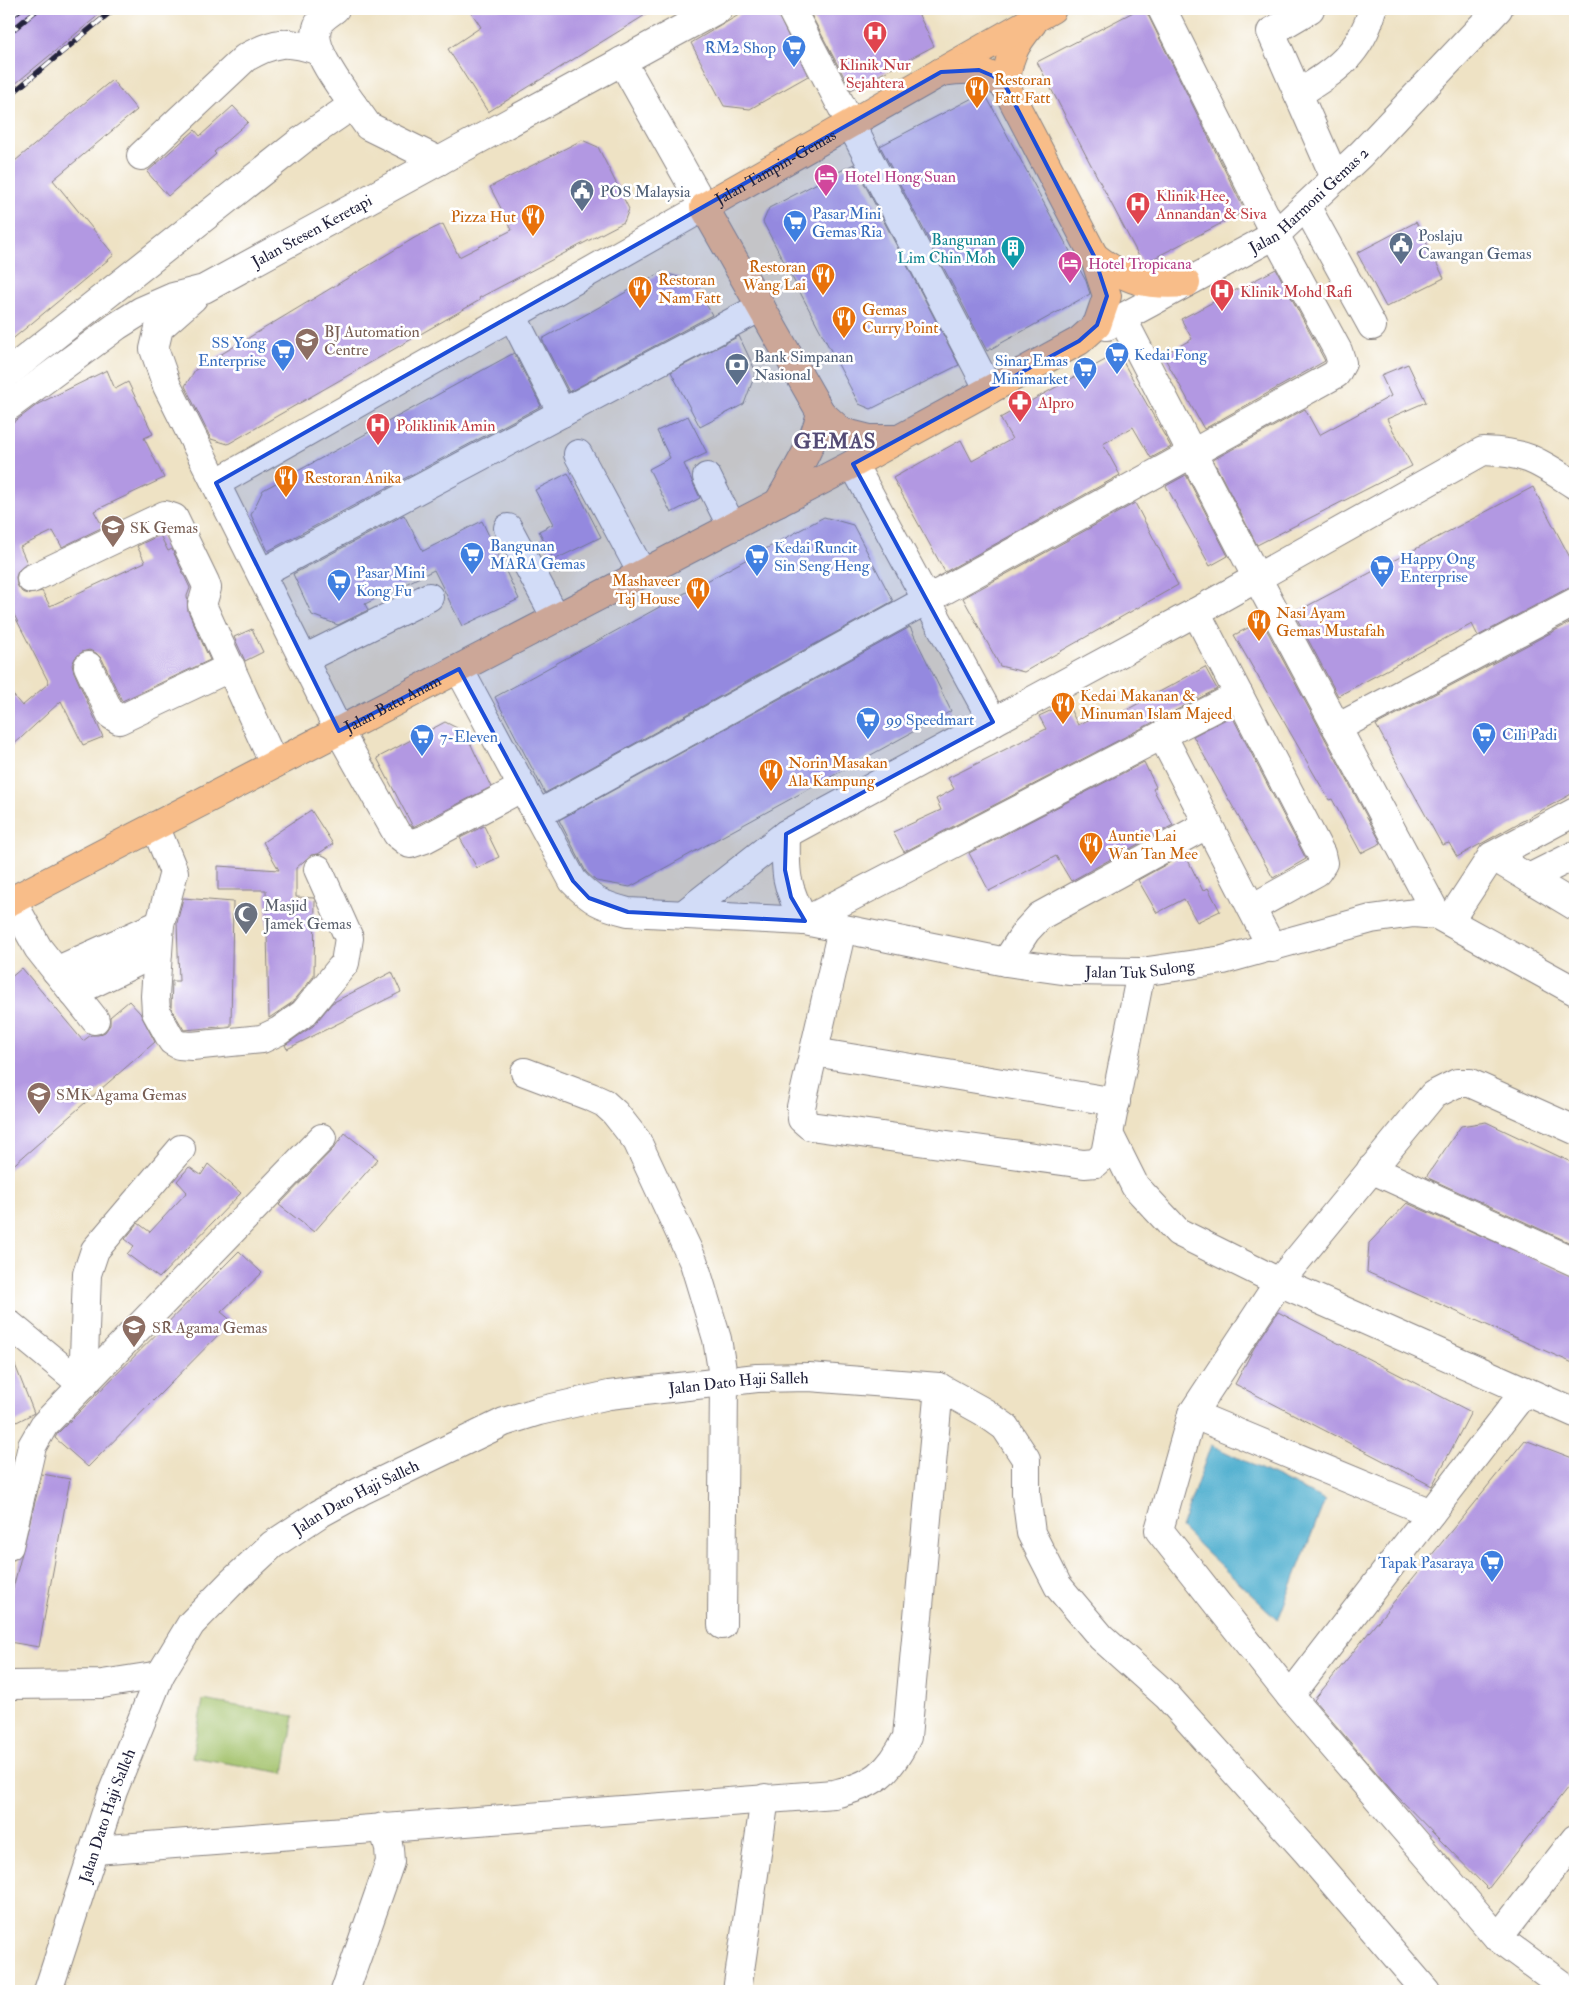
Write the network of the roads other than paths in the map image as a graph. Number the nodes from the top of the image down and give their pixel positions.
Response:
1 (335, 9) edge
2 (718, 9) edge
3 (791, 9) edge
4 (1162, 9) edge
5 (1310, 9) edge
6 (1372, 9) edge
7 (1498, 9) edge
8 (1044, 14) edge
9 (319, 51) junction
10 (622, 61) junction
11 (941, 72) junction
12 (1006, 87) junction
13 (1298, 94) junction
14 (352, 105) junction
15 (852, 123) junction
16 (141, 156) dead end
17 (439, 161) junction
18 (1335, 178) junction
19 (1306, 206) junction
20 (704, 207) junction
21 (1274, 234) junction
22 (1094, 256) junction
23 (1186, 283) junction
24 (204, 290) junction
25 (761, 307) junction
26 (512, 315) junction
27 (1122, 318) junction
28 (1372, 326) dead end
29 (1080, 341) junction
30 (9, 372) edge
31 (989, 390) junction
32 (9, 406) edge
33 (562, 413) junction
34 (821, 413) junction
35 (898, 439) junction
36 (578, 454) dead end
37 (1193, 455) junction
38 (853, 464) junction
39 (1571, 476) edge
40 (707, 477) dead end
41 (216, 483) junction
42 (778, 503) junction
43 (732, 527) junction
44 (508, 528) dead end
45 (261, 572) junction
46 (642, 573) junction
47 (1257, 578) junction
48 (31, 579) dead end
49 (428, 597) dead end
50 (927, 601) junction
51 (1575, 602) edge
52 (1196, 612) junction
53 (556, 618) junction
54 (304, 659) junction
55 (88, 666) dead end
56 (231, 667) junction
57 (459, 669) junction
58 (1239, 696) junction
59 (993, 722) junction
60 (1338, 728) junction
61 (339, 731) junction
62 (1162, 735) junction
63 (274, 764) junction
64 (523, 787) junction
65 (1575, 812) edge
66 (537, 815) junction
67 (1208, 824) junction
68 (155, 826) junction
69 (786, 834) junction
70 (1575, 855) edge
71 (1492, 856) junction
72 (318, 869) dead end
73 (1529, 878) junction
74 (1571, 894) edge
75 (10, 901) edge
76 (1252, 908) junction
77 (684, 914) junction
78 (1444, 917) junction
79 (804, 921) junction
80 (160, 924) junction
81 (842, 929) junction
82 (1272, 948) junction
83 (158, 952) junction
84 (1006, 962) junction
85 (56, 971) junction
86 (1141, 972) junction
87 (1575, 991) edge
88 (73, 993) junction
89 (95, 1020) dead end
90 (814, 1052) junction
91 (525, 1072) dead end
92 (1116, 1102) junction
93 (1575, 1130) edge
94 (1109, 1134) junction
95 (322, 1138) dead end
96 (181, 1149) dead end
97 (1371, 1168) junction
98 (1575, 1262) edge
99 (1279, 1282) junction
100 (9, 1324) edge
101 (724, 1382) junction
102 (82, 1385) junction
103 (939, 1387) junction
104 (1525, 1391) junction
105 (1575, 1413) edge
106 (1192, 1414) junction
107 (1430, 1513) junction
108 (9, 1546) edge
109 (722, 1624) dead end
110 (160, 1675) junction
111 (9, 1685) edge
112 (1290, 1696) junction
113 (765, 1798) junction
114 (383, 1827) junction
115 (1575, 1839) edge
116 (95, 1850) junction
117 (1498, 1938) junction
118 (48, 1991) edge
119 (345, 1991) edge
120 (737, 1991) edge
121 (1426, 1991) edge
122 (1570, 1991) edge

1 - 9 street
2 - 10 street, Jalan Stesen Keretapi
3 - 15 street
4 - 21 street
5 - 13 street
6 - 13 street
7 - 18 street, Jalan Harmoni Gemas 2
8 - 11 highway, Jalan Tampin-Gemas
8 - 12 highway
9 - 14 street
9 - 16 street
10 - 17 street, Jalan Stesen Keretapi
10 - 20 street
11 - 12 highway
11 - 15 highway, Jalan Tampin-Gemas
12 - 22 highway
13 - 18 street
14 - 17 street
14 - 30 street
15 - 20 highway, Jalan Tampin-Gemas
15 - 31 street
17 - 24 street, Jalan Stesen Keretapi
18 - 19 street, Jalan Harmoni Gemas 2
19 - 21 street, Jalan Harmoni Gemas 2
19 - 28 street
20 - 25 highway, Jalan Tampin-Gemas
20 - 26 street
21 - 23 street, Jalan Harmoni Gemas 2
21 - 37 street
22 - 23 highway
22 - 29 highway
23 - 27 street, Jalan Harmoni Gemas 2
24 - 32 street, Jalan Stesen Keretapi
24 - 41 street
25 - 33 street
25 - 34 highway, Jalan Tampin-Gemas
26 - 33 street
26 - 41 street
27 - 29 street, Jalan Harmoni Gemas 2
27 - 37 street
29 - 31 highway
31 - 35 highway
33 - 45 street
34 - 35 highway, Jalan Tampin-Gemas
34 - 42 highway
35 - 38 highway
36 - 46 street
37 - 47 street
37 - 50 street
38 - 42 highway
38 - 50 street
39 - 47 street
40 - 43 street
41 - 45 street
42 - 43 highway, Jalan Batu Anam
43 - 46 highway, Jalan Batu Anam
44 - 53 street
45 - 54 street
46 - 53 highway, Jalan Batu Anam
47 - 52 street
47 - 60 street
48 - 56 street
49 - 54 street
50 - 59 street
50 - 66 street
51 - 60 street
52 - 58 street
52 - 59 street
53 - 57 highway, Jalan Batu Anam
54 - 61 street
55 - 56 street
56 - 63 street
57 - 61 highway, Jalan Batu Anam
57 - 64 street, Jalan Tuk Sulong
58 - 62 street
58 - 76 street
59 - 69 street
60 - 78 street
61 - 63 highway, Jalan Batu Anam
61 - 64 street
62 - 67 street
62 - 79 street
63 - 68 highway, Jalan Batu Anam
64 - 66 street, Jalan Tuk Sulong
65 - 71 street
66 - 77 street, Jalan Tuk Sulong
67 - 76 street
67 - 84 street
68 - 75 highway, Jalan Batu Anam
68 - 80 street
69 - 77 street
69 - 79 street
70 - 73 street
71 - 73 street
71 - 78 street
72 - 83 street
73 - 74 street
75 - 85 street
76 - 82 street
77 - 79 street, Jalan Tuk Sulong
78 - 82 street, Jalan Tuk Sulong
78 - 87 street, Jalan Tuk Sulong
79 - 81 street, Jalan Tuk Sulong
80 - 83 street
80 - 85 street
81 - 84 street, Jalan Tuk Sulong
81 - 90 street
82 - 86 street, Jalan Tuk Sulong
83 - 88 street
84 - 86 street, Jalan Tuk Sulong
85 - 88 street
86 - 92 street
88 - 89 street
90 - 92 street
90 - 94 street
91 - 101 street
92 - 94 street
93 - 97 street
94 - 99 street
95 - 102 street
96 - 102 street
97 - 98 street
97 - 99 street
99 - 104 street
99 - 106 street
100 - 102 street
101 - 103 street, Jalan Dato Haji Salleh
101 - 109 street
101 - 110 street, Jalan Dato Haji Salleh
102 - 108 street
103 - 113 street
103 - 121 street
104 - 105 street
104 - 107 street
106 - 107 street
106 - 112 street
107 - 112 street
110 - 111 street
110 - 116 street, Jalan Dato Haji Salleh
112 - 117 street
113 - 114 street
113 - 120 street
114 - 116 street
114 - 119 street
115 - 117 street
116 - 118 street, Jalan Dato Haji Salleh
117 - 122 street

